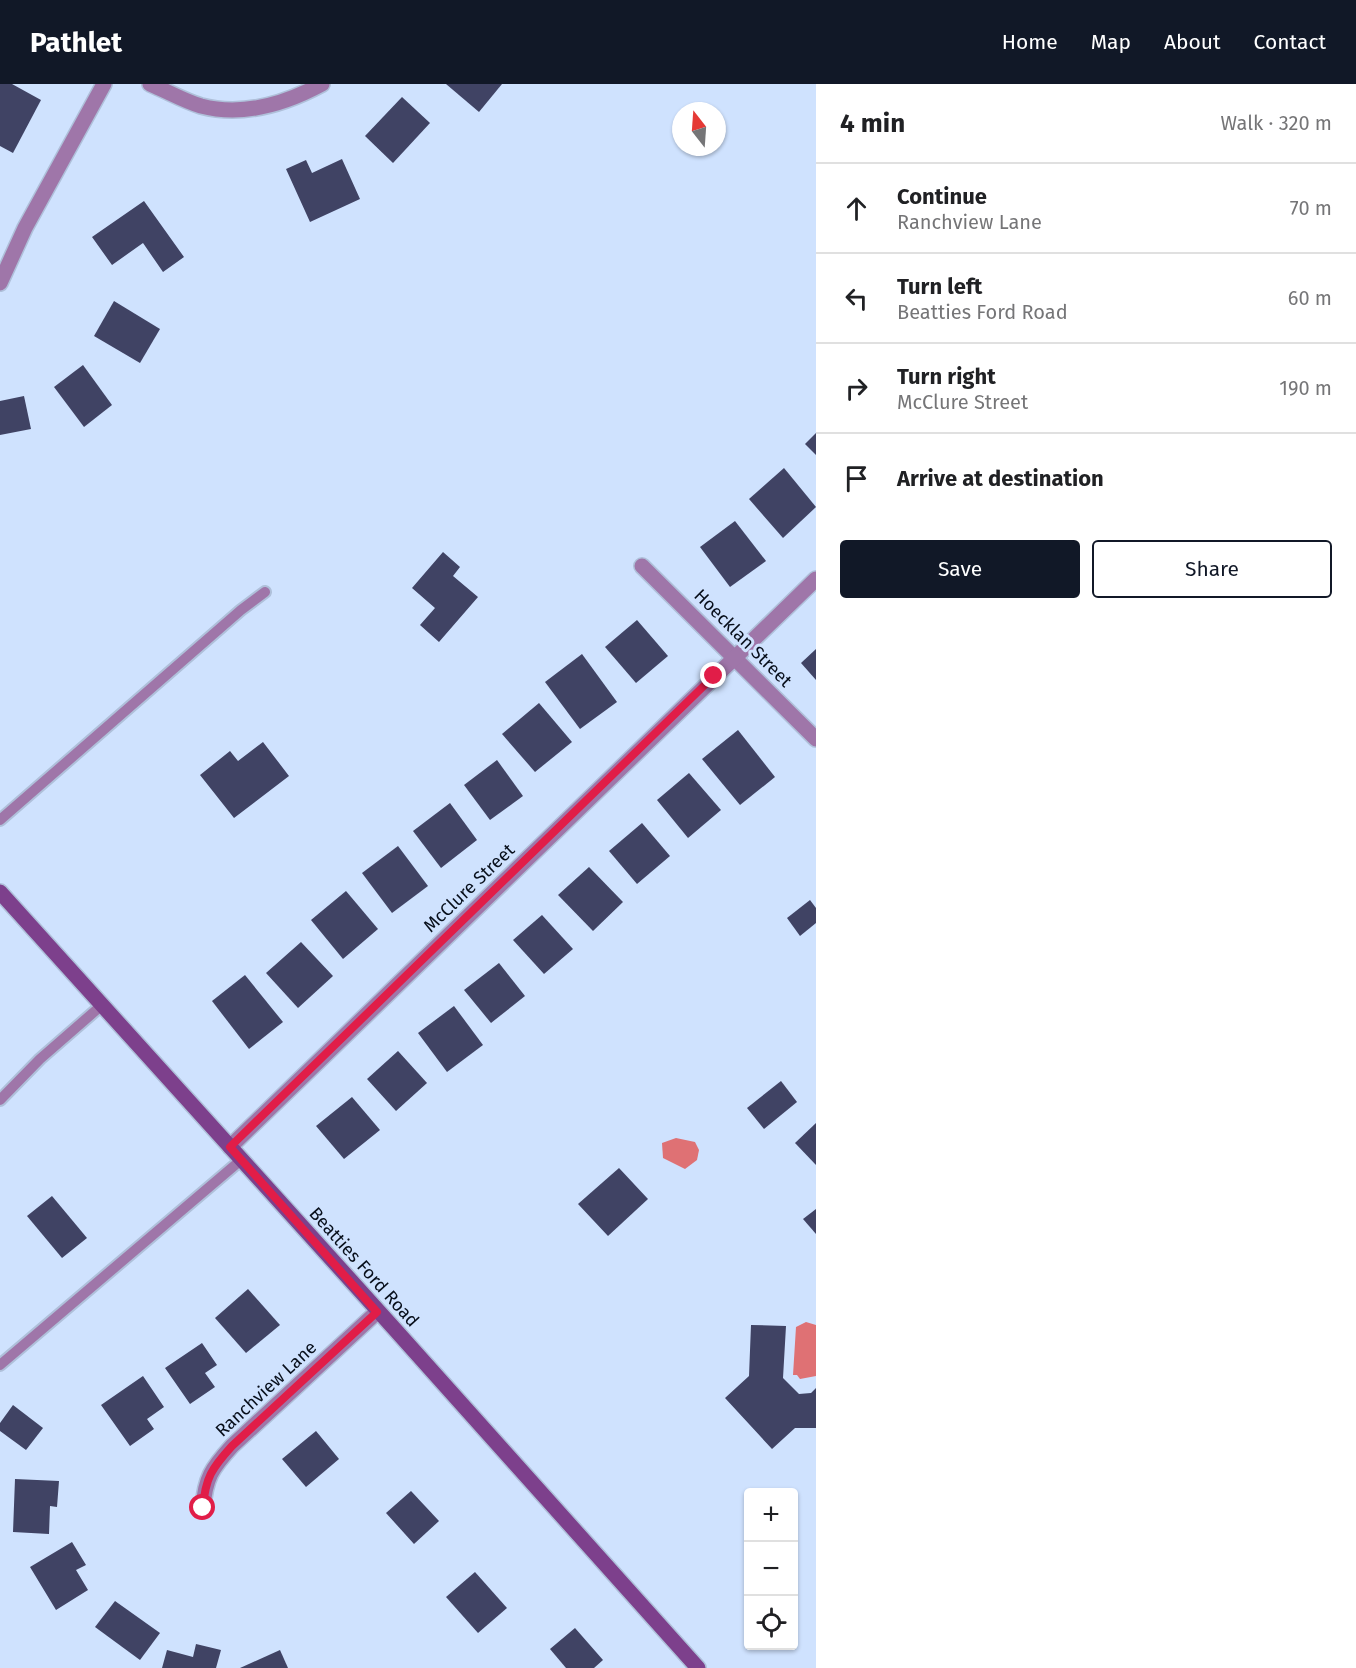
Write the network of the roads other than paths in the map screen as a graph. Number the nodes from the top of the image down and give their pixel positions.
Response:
1 (104, 84) edge
2 (150, 84) edge
3 (322, 84) edge
4 (0, 283) edge
5 (642, 566) dead end
6 (816, 579) edge
7 (265, 592) dead end
8 (735, 656) junction
9 (816, 739) edge
10 (0, 820) edge
11 (0, 892) edge
12 (102, 1005) junction
13 (0, 1100) edge
14 (230, 1147) junction
15 (241, 1160) junction
16 (377, 1312) junction
17 (0, 1365) edge
18 (203, 1508) dead end
19 (698, 1668) edge

1 - 4 street
2 - 3 street
5 - 8 street, Hoecklan Street
6 - 8 street, McClure Street
7 - 10 lane
8 - 9 street, Hoecklan Street
8 - 14 street, McClure Street
11 - 12 main road, Beatties Ford Road
12 - 13 lane
12 - 14 main road, Beatties Ford Road
14 - 15 main road, Beatties Ford Road
15 - 16 main road, Beatties Ford Road
15 - 17 lane
16 - 18 street, Ranchview Lane
16 - 19 main road, Beatties Ford Road

